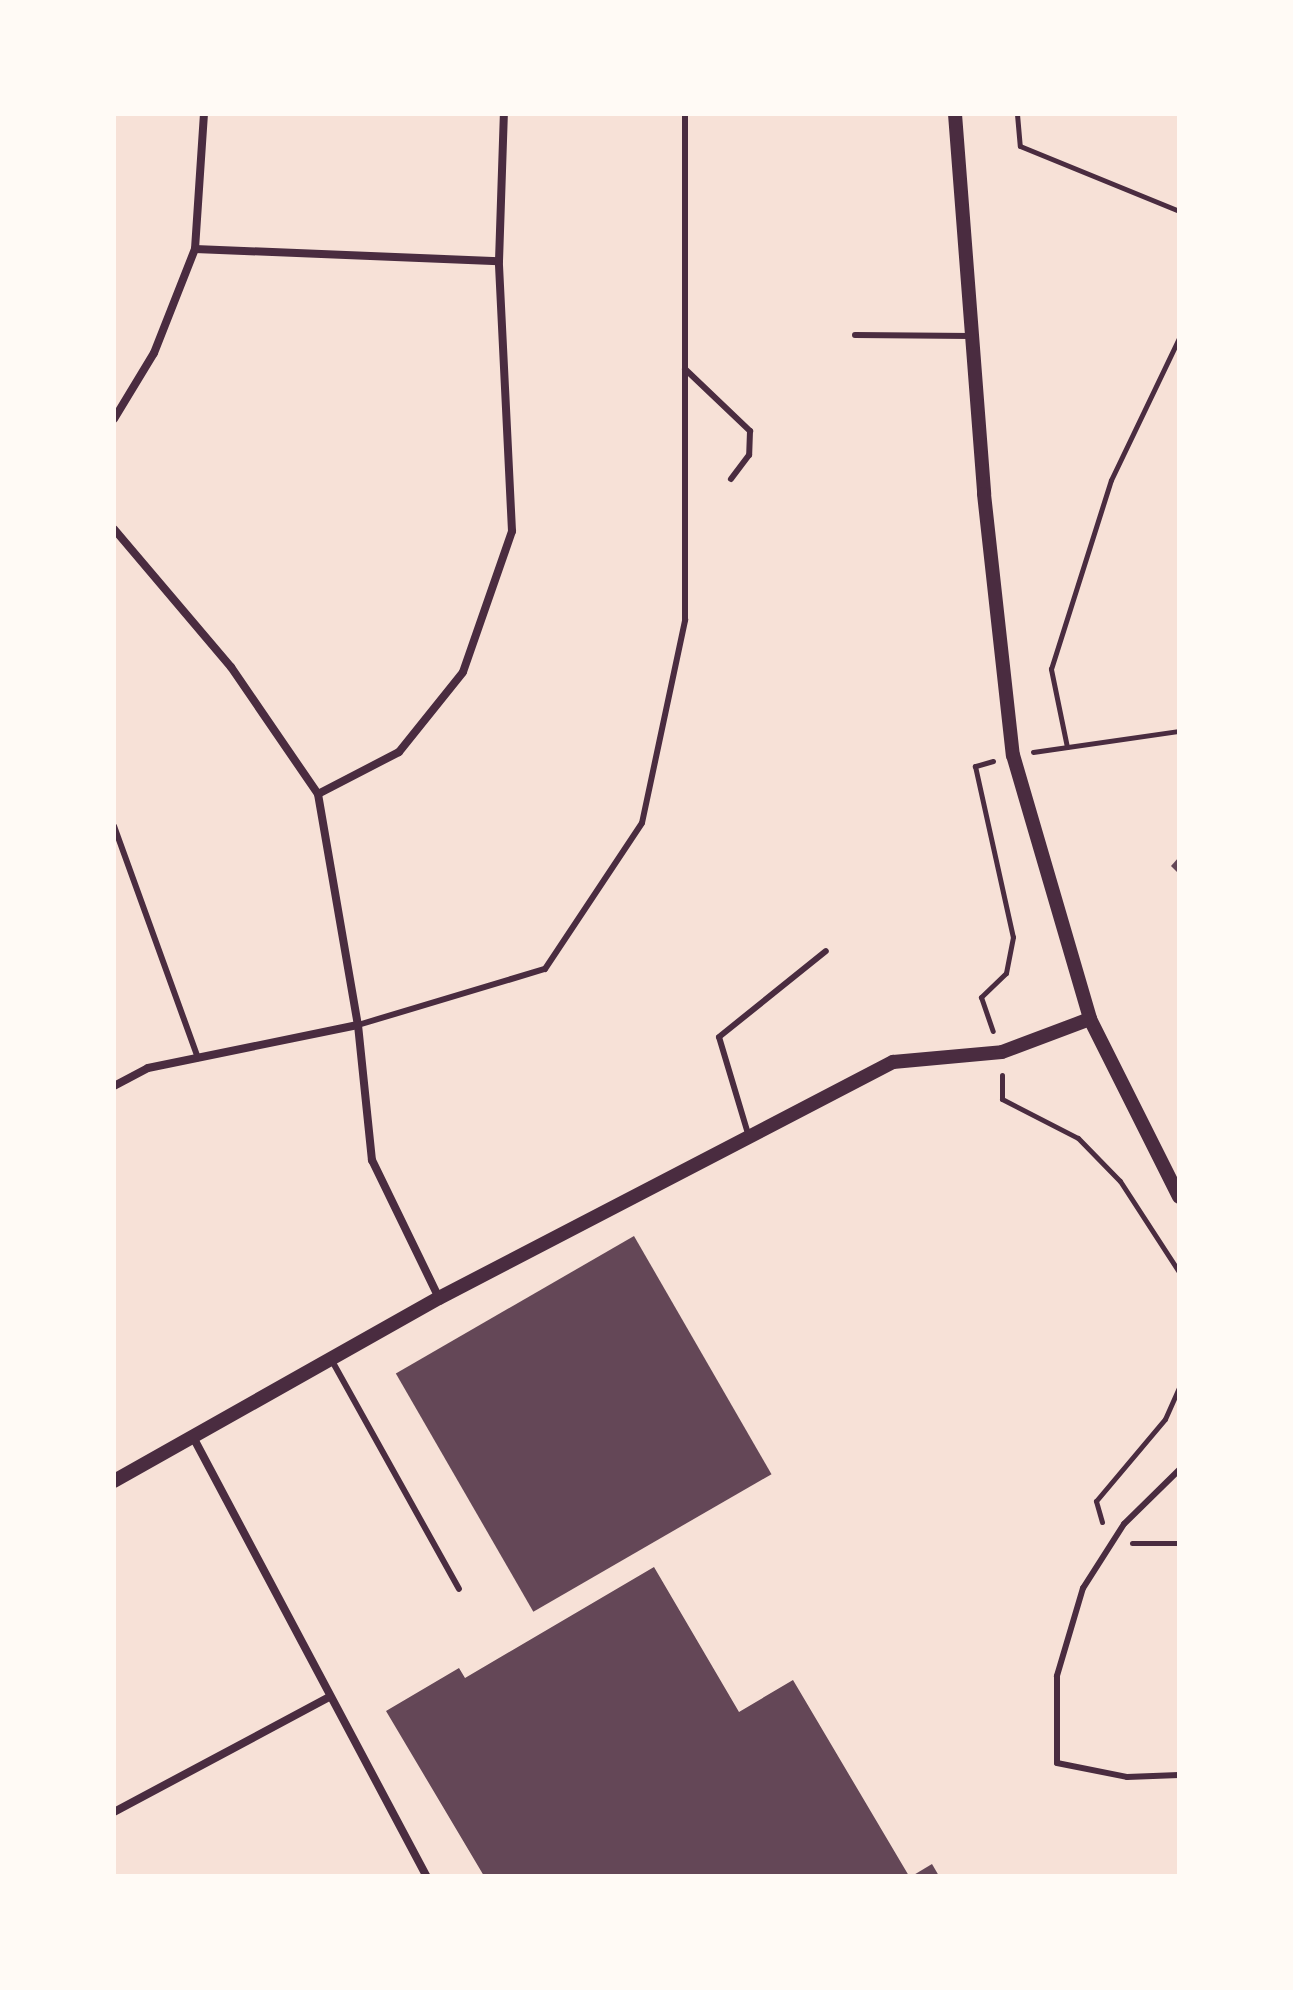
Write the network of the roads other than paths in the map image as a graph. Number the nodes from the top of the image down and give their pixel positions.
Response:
1 (204, 114) edge
2 (504, 114) edge
3 (685, 114) edge
4 (955, 114) edge
5 (195, 249) junction
6 (499, 261) junction
7 (855, 335) dead end
8 (971, 336) junction
9 (685, 369) junction
10 (114, 419) edge
11 (731, 479) dead end
12 (114, 529) edge
13 (318, 794) junction
14 (114, 826) edge
15 (826, 951) dead end
16 (1090, 1019) junction
17 (358, 1025) junction
18 (198, 1058) junction
19 (114, 1086) edge
20 (749, 1137) junction
21 (1179, 1197) edge
22 (439, 1298) junction
23 (331, 1359) junction
24 (193, 1437) junction
25 (1179, 1470) edge
26 (114, 1481) edge
27 (459, 1589) dead end
28 (329, 1697) junction
29 (1179, 1775) edge
30 (114, 1812) edge
31 (426, 1876) edge

1 - 5 street
2 - 6 street
3 - 9 lane
4 - 8 street
5 - 6 street
5 - 10 street
6 - 13 street
7 - 8 lane
8 - 16 street
9 - 11 lane
9 - 17 lane
12 - 13 street
13 - 17 street
14 - 18 lane
15 - 20 lane
16 - 20 street
16 - 21 street
17 - 18 street
17 - 22 street
18 - 19 street
20 - 22 street
22 - 23 street
23 - 24 street
23 - 27 lane
24 - 26 street
24 - 28 street
25 - 29 lane
28 - 30 street
28 - 31 street

